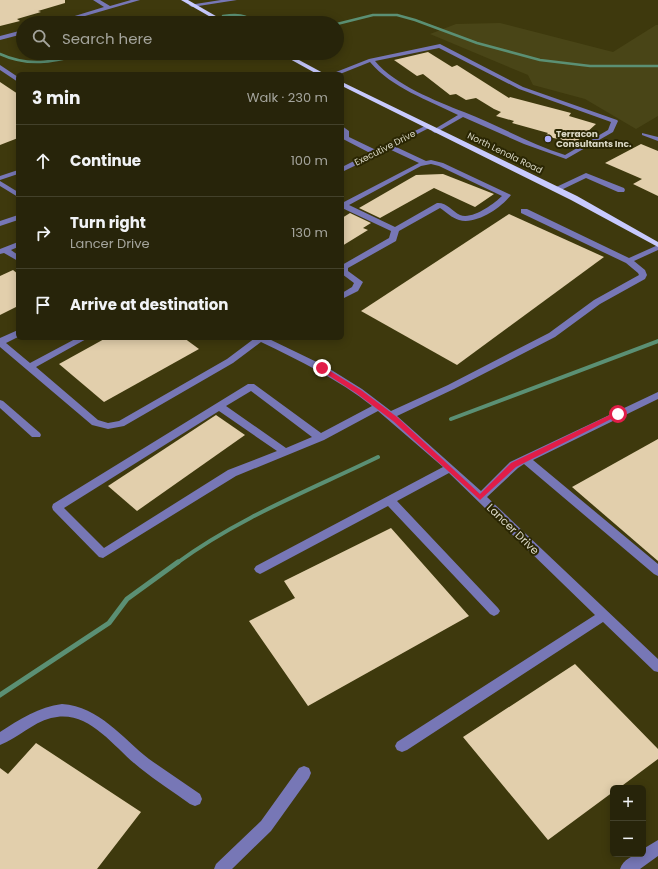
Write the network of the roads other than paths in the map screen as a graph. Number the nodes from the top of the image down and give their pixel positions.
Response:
1 (96, 0) edge
2 (137, 0) edge
3 (184, 0) edge
4 (226, 0) edge
5 (234, 0) edge
6 (192, 4) junction
7 (109, 8) junction
8 (80, 16) edge
9 (213, 16) edge
10 (16, 34) edge
11 (0, 38) edge
12 (295, 60) edge
13 (371, 60) junction
14 (0, 67) edge
15 (318, 72) edge
16 (339, 72) edge
17 (16, 79) edge
18 (344, 85) edge
19 (464, 114) junction
20 (427, 127) junction
21 (435, 131) junction
22 (644, 134) dead end
23 (344, 139) edge
24 (658, 139) edge
25 (388, 146) junction
26 (376, 152) junction
27 (425, 163) junction
28 (344, 169) edge
29 (16, 173) edge
30 (0, 178) edge
31 (0, 183) edge
32 (556, 189) junction
33 (621, 190) dead end
34 (16, 194) edge
35 (344, 204) edge
36 (344, 206) edge
37 (524, 211) dead end
38 (16, 218) edge
39 (0, 224) edge
40 (395, 230) junction
41 (16, 245) edge
42 (658, 246) edge
43 (3, 251) edge
44 (16, 258) edge
45 (629, 261) junction
46 (344, 267) edge
47 (344, 272) edge
48 (344, 295) edge
49 (16, 334) edge
50 (80, 340) edge
51 (257, 340) edge
52 (264, 340) edge
53 (0, 342) edge
54 (29, 367) junction
55 (658, 394) edge
56 (0, 403) edge
57 (219, 406) junction
58 (379, 406) junction
59 (390, 415) junction
60 (36, 435) dead end
61 (320, 438) junction
62 (284, 452) junction
63 (526, 459) junction
64 (450, 468) junction
65 (480, 498) junction
66 (389, 500) junction
67 (260, 569) dead end
68 (658, 571) edge
69 (494, 611) dead end
70 (603, 616) junction
71 (658, 667) edge
72 (0, 739) edge
73 (402, 746) dead end
74 (304, 773) dead end
75 (195, 799) dead end
76 (658, 847) edge
77 (221, 869) edge
78 (627, 869) edge

1 - 7 street
2 - 7 street
3 - 6 main road
4 - 5 street
4 - 6 street
6 - 9 main road
7 - 8 street
10 - 11 street
12 - 15 main road
13 - 16 street
13 - 19 street
13 - 19 street
14 - 17 street
18 - 20 main road, North Lenola Road
19 - 21 street
20 - 21 main road, North Lenola Road
20 - 25 street, Executive Drive
21 - 32 main road, North Lenola Road
22 - 24 street
23 - 26 street
25 - 26 street, Executive Drive
25 - 27 street
26 - 28 street, Executive Drive
27 - 35 street
27 - 40 street
29 - 30 street
31 - 34 street
32 - 33 street
32 - 42 main road, North Lenola Road
36 - 40 street
37 - 45 street
38 - 39 street
40 - 46 street
41 - 43 street
42 - 45 street
43 - 44 street
45 - 59 street
47 - 48 street
49 - 53 street
50 - 54 street
51 - 54 street
52 - 58 street, Lancer Drive
53 - 54 street
55 - 63 street
56 - 60 street
57 - 61 street
57 - 62 street
57 - 62 street
58 - 59 street, Lancer Drive
58 - 61 street
59 - 64 street, Lancer Drive
61 - 62 street
63 - 65 street
63 - 68 street
64 - 65 street, Lancer Drive
64 - 66 street
65 - 70 street, Lancer Drive
66 - 67 street
66 - 69 street
70 - 71 street, Lancer Drive
70 - 73 street
72 - 75 street
74 - 77 street
76 - 78 street

